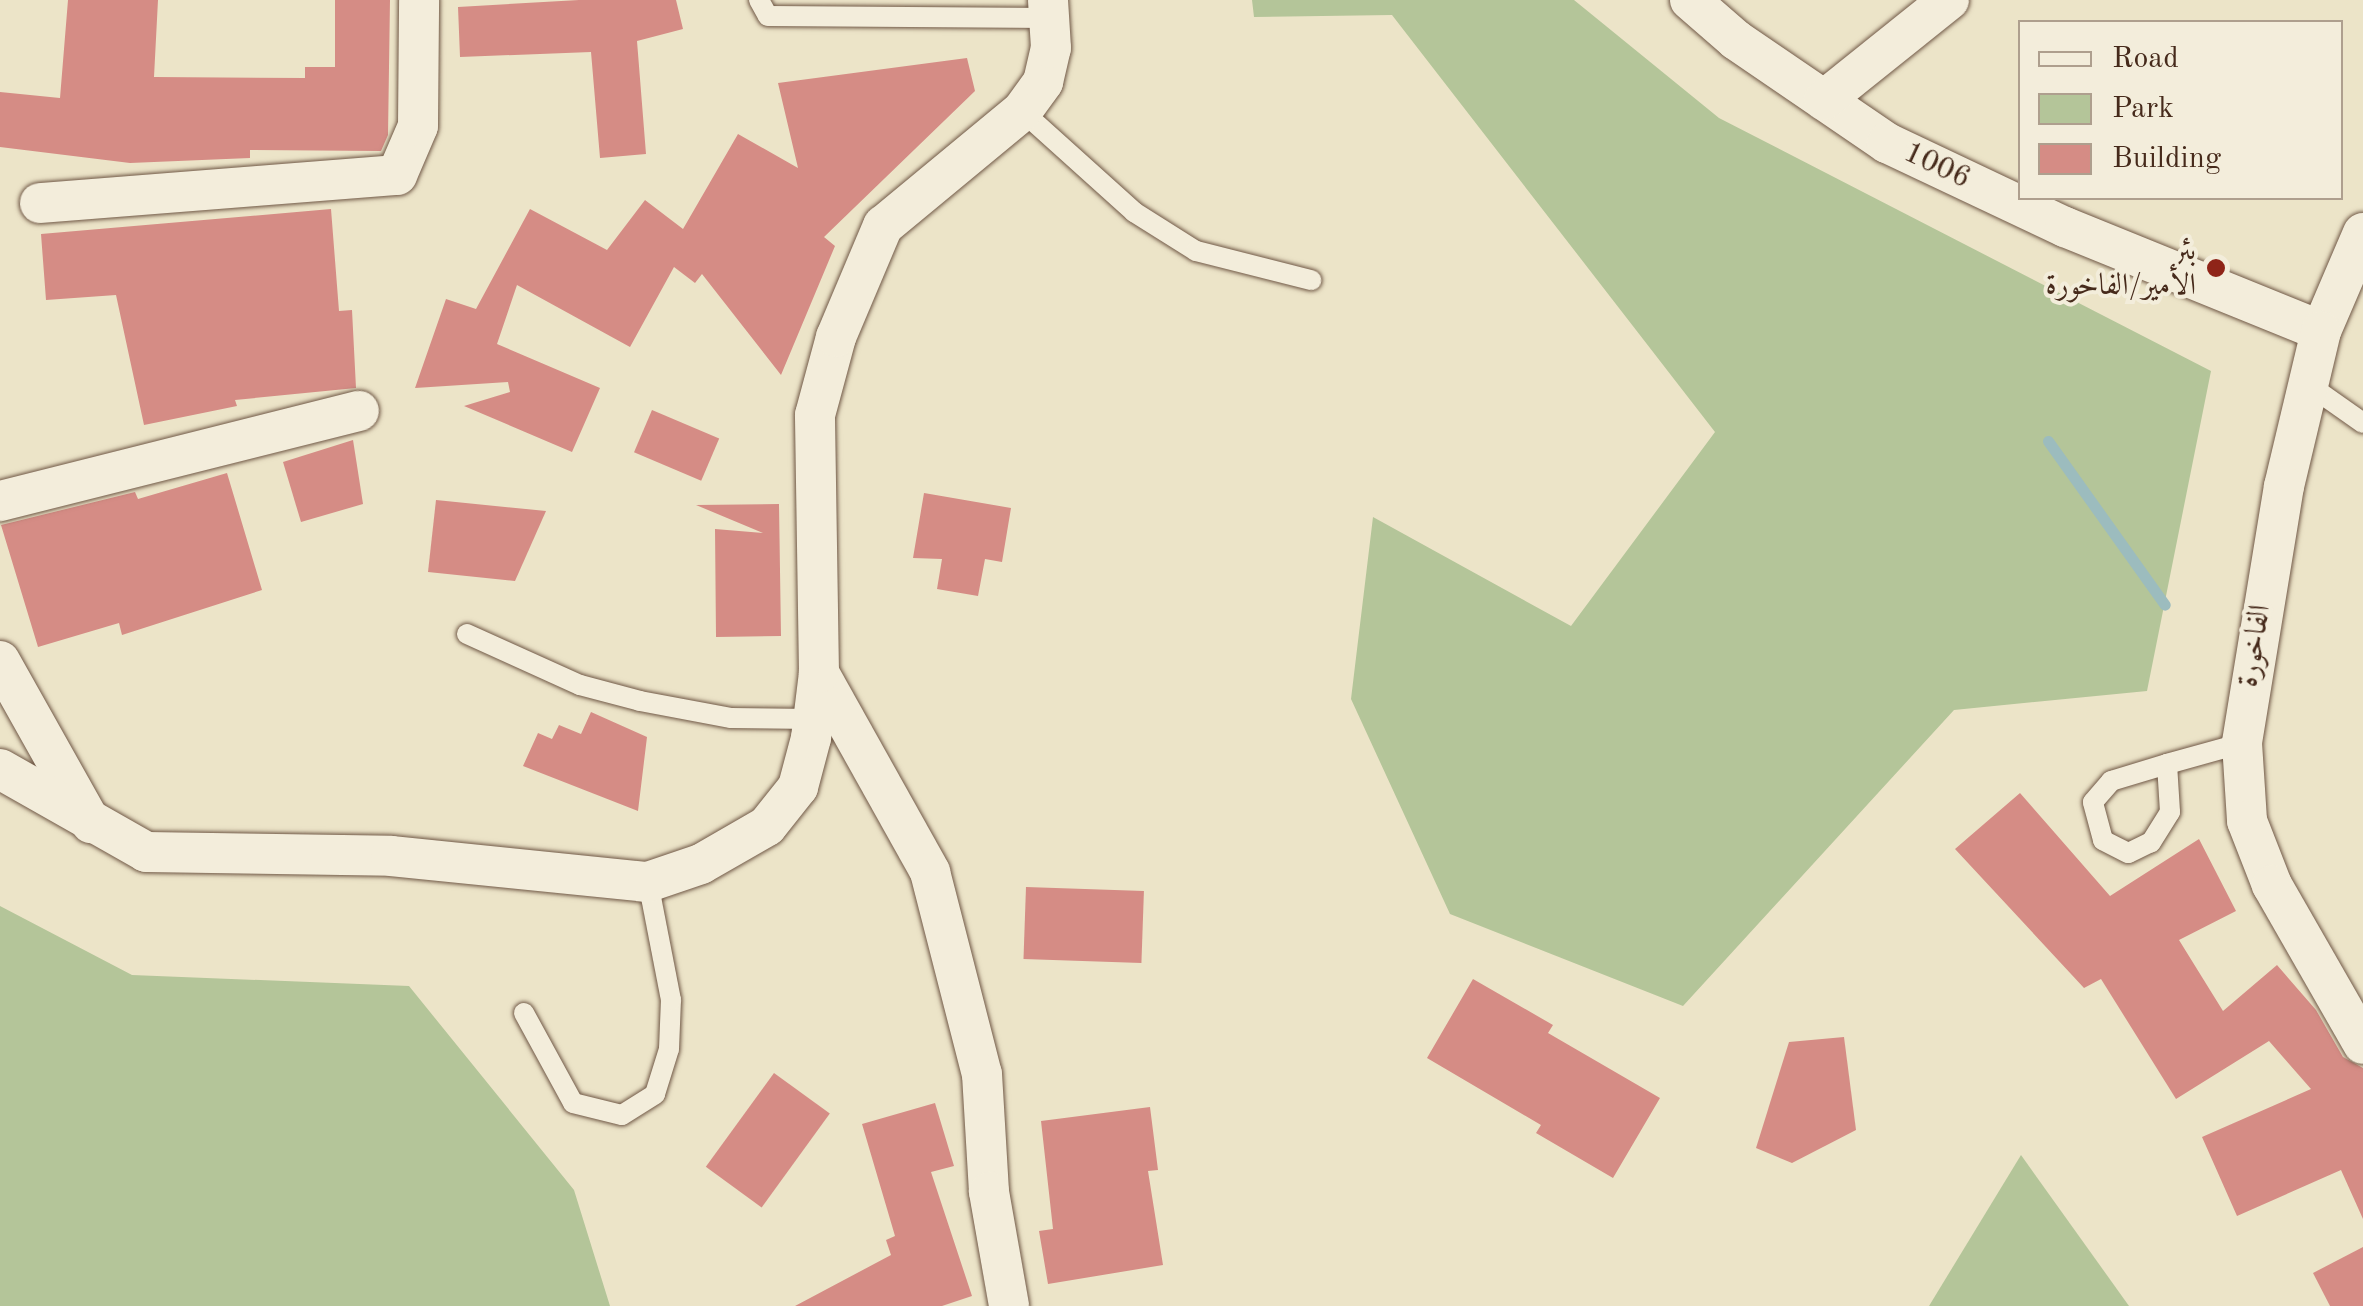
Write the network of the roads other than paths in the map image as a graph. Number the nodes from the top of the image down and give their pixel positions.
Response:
1 (419, 0) edge
2 (759, 0) edge
3 (1690, 0) edge
4 (1949, 0) edge
5 (1048, 9) edge
6 (1824, 100) junction
7 (1022, 111) junction
8 (40, 202) dead end
9 (2363, 233) edge
10 (1311, 280) dead end
11 (2321, 331) junction
12 (2308, 386) junction
13 (359, 411) dead end
14 (2363, 423) edge
15 (0, 501) edge
16 (468, 634) dead end
17 (0, 661) edge
18 (820, 673) junction
19 (813, 719) junction
20 (2242, 743) junction
21 (2167, 764) junction
22 (0, 769) edge
23 (92, 826) junction
24 (648, 882) junction
25 (524, 1014) dead end
26 (2363, 1044) edge
27 (1010, 1306) edge

1 - 8 street
2 - 5 lane
3 - 6 street, 1006
4 - 6 street
5 - 7 street
6 - 11 street, 1006
7 - 10 lane
7 - 18 street
9 - 11 street, الفاخورة
11 - 12 street, الفاخورة
12 - 14 lane
12 - 20 street, الفاخورة
13 - 15 street
16 - 19 lane
17 - 23 street
18 - 19 street
18 - 27 street
19 - 24 street
20 - 21 lane
20 - 26 street, الفاخورة
21 - 21 lane
22 - 23 street
23 - 24 street
24 - 25 lane

